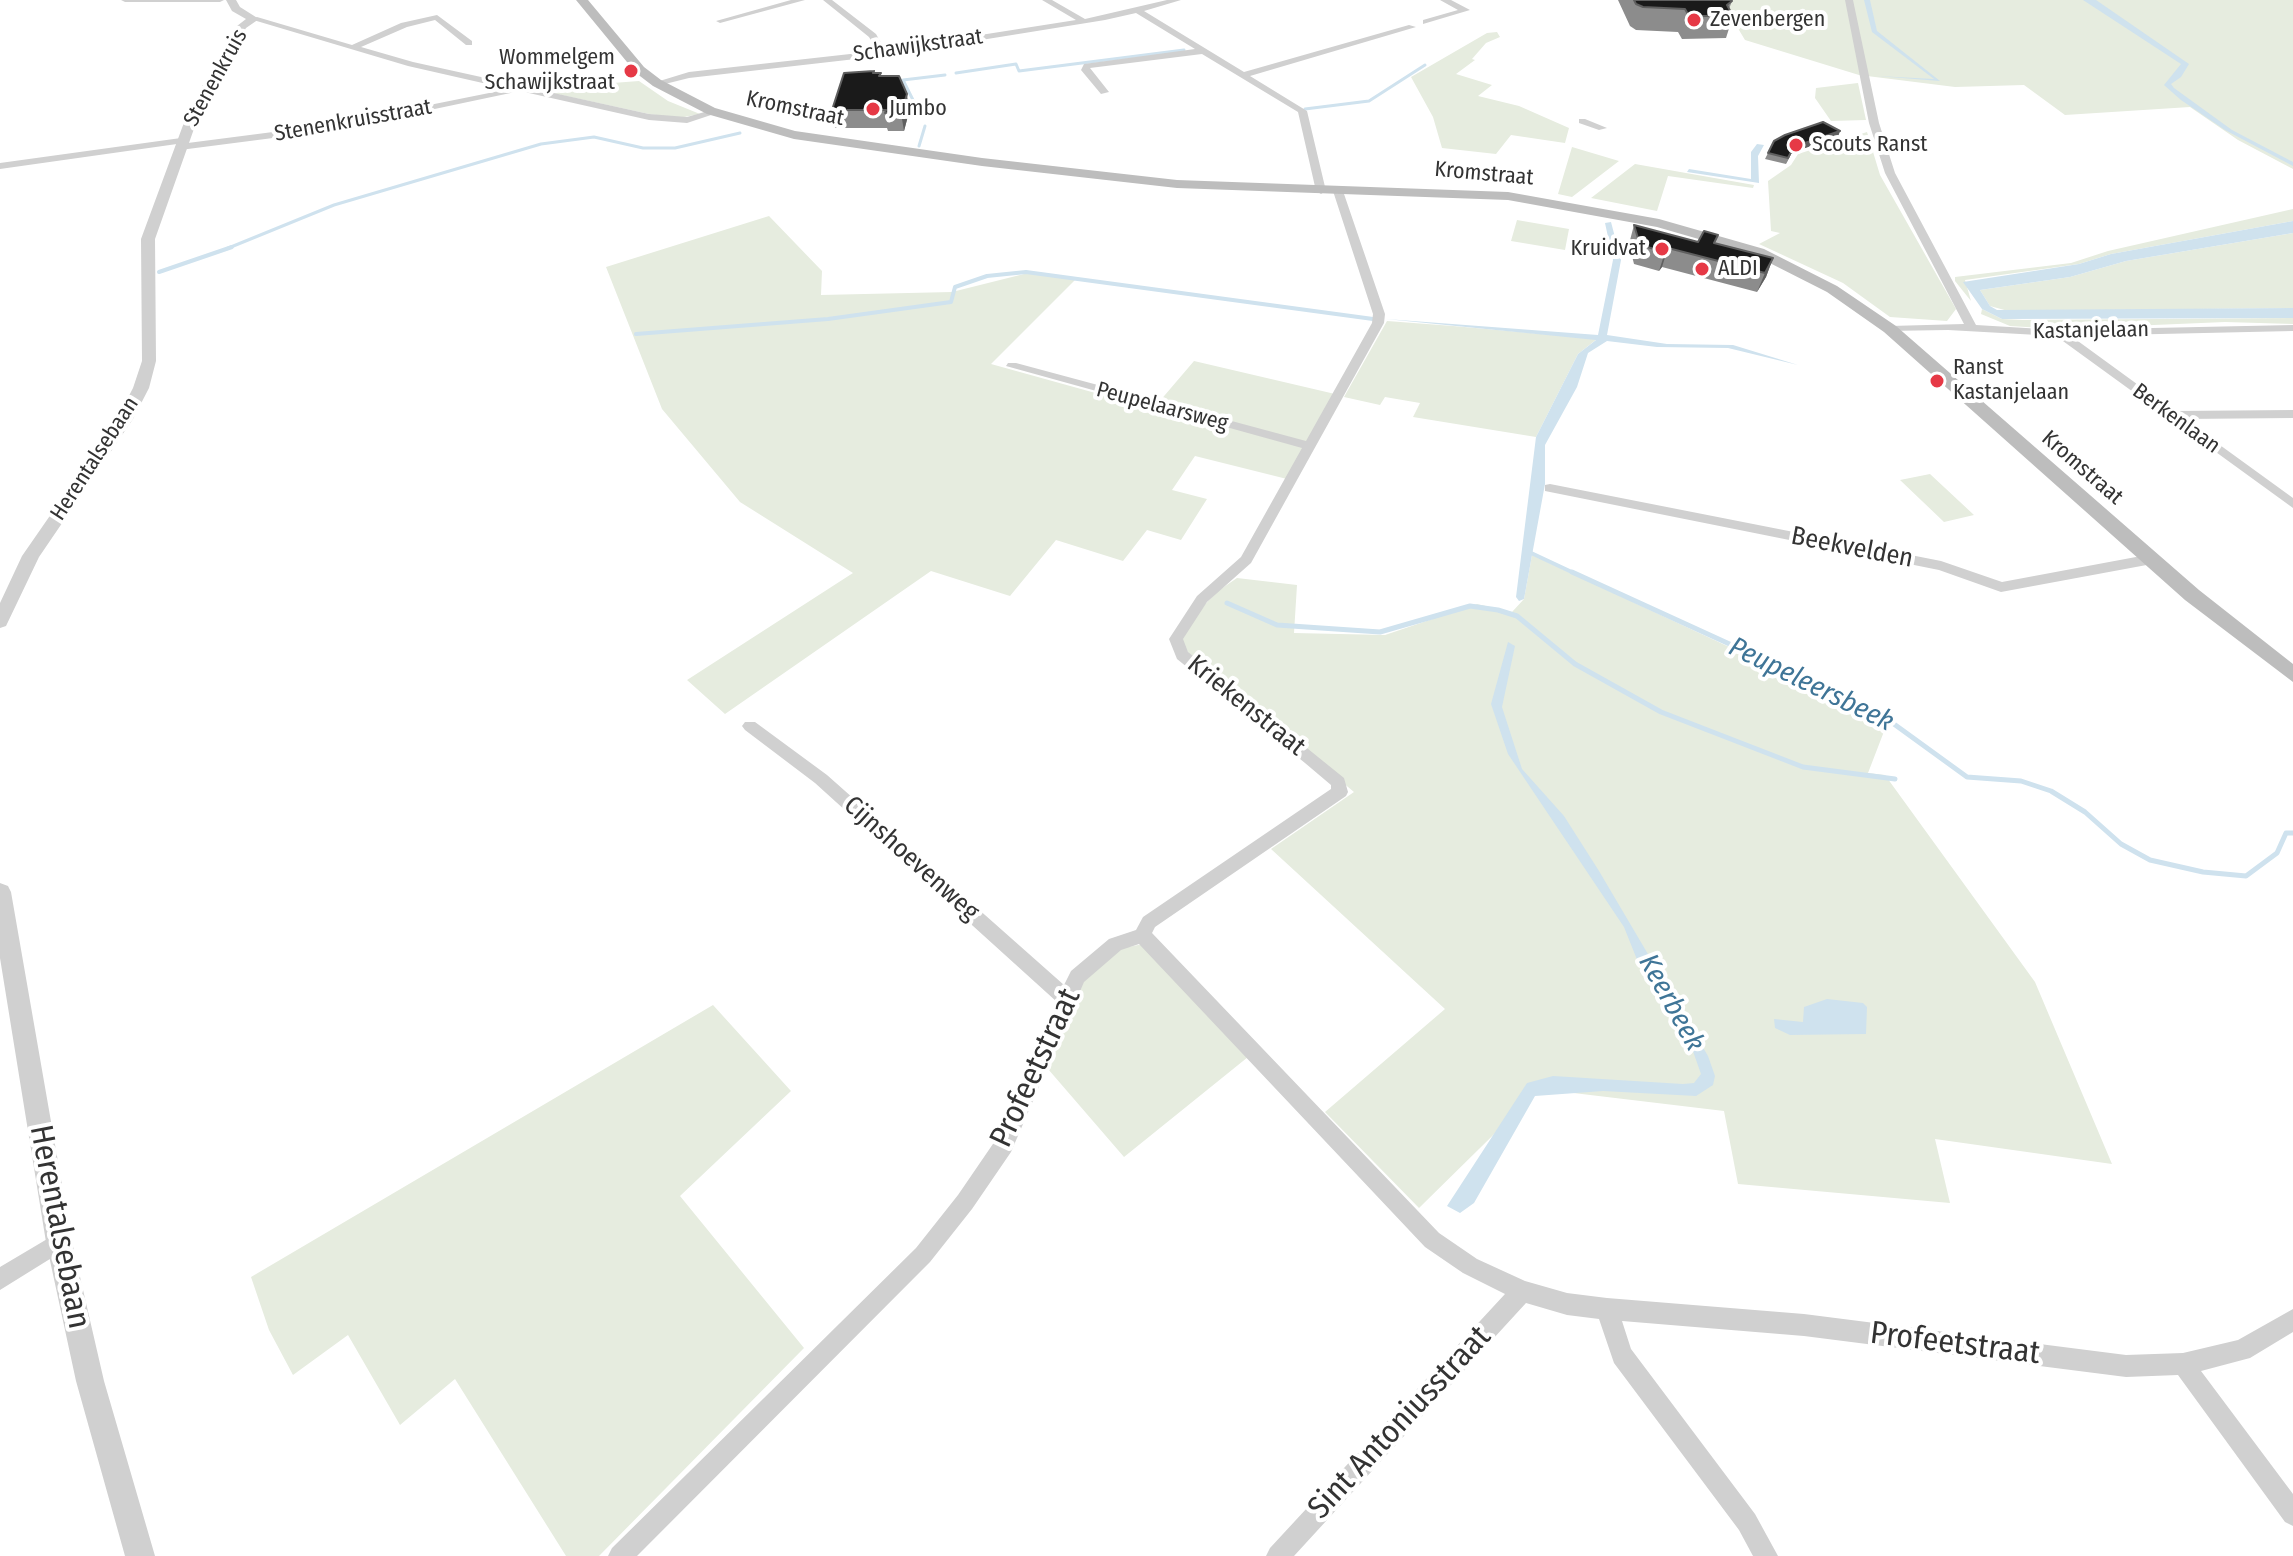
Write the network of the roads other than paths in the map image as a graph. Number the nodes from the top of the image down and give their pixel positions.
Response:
1 (125, 0) edge
2 (220, 0) edge
3 (231, 0) edge
4 (582, 0) edge
5 (801, 0) edge
6 (827, 0) edge
7 (1046, 0) edge
8 (1177, 0) edge
9 (1444, 0) edge
10 (1849, 0) edge
11 (1137, 10) junction
12 (254, 19) junction
13 (720, 21) dead end
14 (1083, 21) junction
15 (1426, 22) dead end
16 (1412, 27) dead end
17 (469, 43) dead end
18 (354, 47) junction
19 (1203, 51) junction
20 (882, 53) junction
21 (1243, 75) junction
22 (657, 83) junction
23 (526, 89) junction
24 (1104, 92) dead end
25 (715, 112) junction
26 (1582, 121) dead end
27 (1602, 128) dead end
28 (180, 144) junction
29 (0, 166) edge
30 (1330, 191) junction
31 (2293, 328) edge
32 (1890, 329) junction
33 (1972, 329) junction
34 (2059, 333) junction
35 (1012, 366) dead end
36 (2293, 414) edge
37 (2170, 415) junction
38 (1311, 446) junction
39 (1550, 488) dead end
40 (2293, 504) edge
41 (2152, 559) junction
42 (0, 622) edge
43 (2293, 675) edge
44 (750, 726) dead end
45 (0, 892) edge
46 (1142, 935) junction
47 (1066, 998) junction
48 (59, 1242) junction
49 (0, 1279) edge
50 (1522, 1291) junction
51 (1607, 1309) junction
52 (2293, 1320) edge
53 (2183, 1364) junction
54 (2293, 1514) edge
55 (140, 1556) edge
56 (620, 1556) edge
57 (1278, 1556) edge
58 (1766, 1556) edge

1 - 2 street
3 - 12 street
4 - 22 main road
5 - 13 street
6 - 20 street
7 - 14 street
8 - 11 street, Schawijkstraat
9 - 15 street
10 - 33 street
11 - 14 street, Schawijkstraat
11 - 19 street, Kriekenstraat
12 - 18 street
12 - 28 street, Stenenkruis
14 - 20 street, Schawijkstraat
16 - 21 street
17 - 18 street
18 - 23 street
19 - 21 street, Kriekenstraat
19 - 24 street
20 - 22 street, Schawijkstraat
21 - 30 street, Kriekenstraat
22 - 25 main road
23 - 25 street, Kromstraat
23 - 28 street, Stenenkruisstraat
25 - 30 main road, Kromstraat
26 - 27 street
28 - 29 street, Stenenkruisstraat
28 - 42 street, Herentalsebaan
30 - 32 main road, Kromstraat
30 - 38 street, Kriekenstraat
31 - 34 street, Kastanjelaan
32 - 33 street, Kastanjelaan
32 - 41 main road, Kromstraat
33 - 34 street, Kastanjelaan
34 - 37 street, Berkenlaan
35 - 38 street, Peupelaarsweg
36 - 37 street
37 - 40 street, Berkenlaan
38 - 46 street, Kriekenstraat
39 - 41 street, Beekvelden
41 - 43 main road, Kromstraat
44 - 47 street, Cijnshoevenweg
45 - 48 street, Herentalsebaan
46 - 47 street, Profeetstraat
46 - 50 street, Profeetstraat
47 - 56 street, Profeetstraat
48 - 49 street
48 - 55 street, Herentalsebaan
50 - 51 street, Profeetstraat
50 - 57 street, Sint Antoniusstraat
51 - 53 street, Profeetstraat
51 - 58 street
52 - 53 street, Profeetstraat
53 - 54 street

